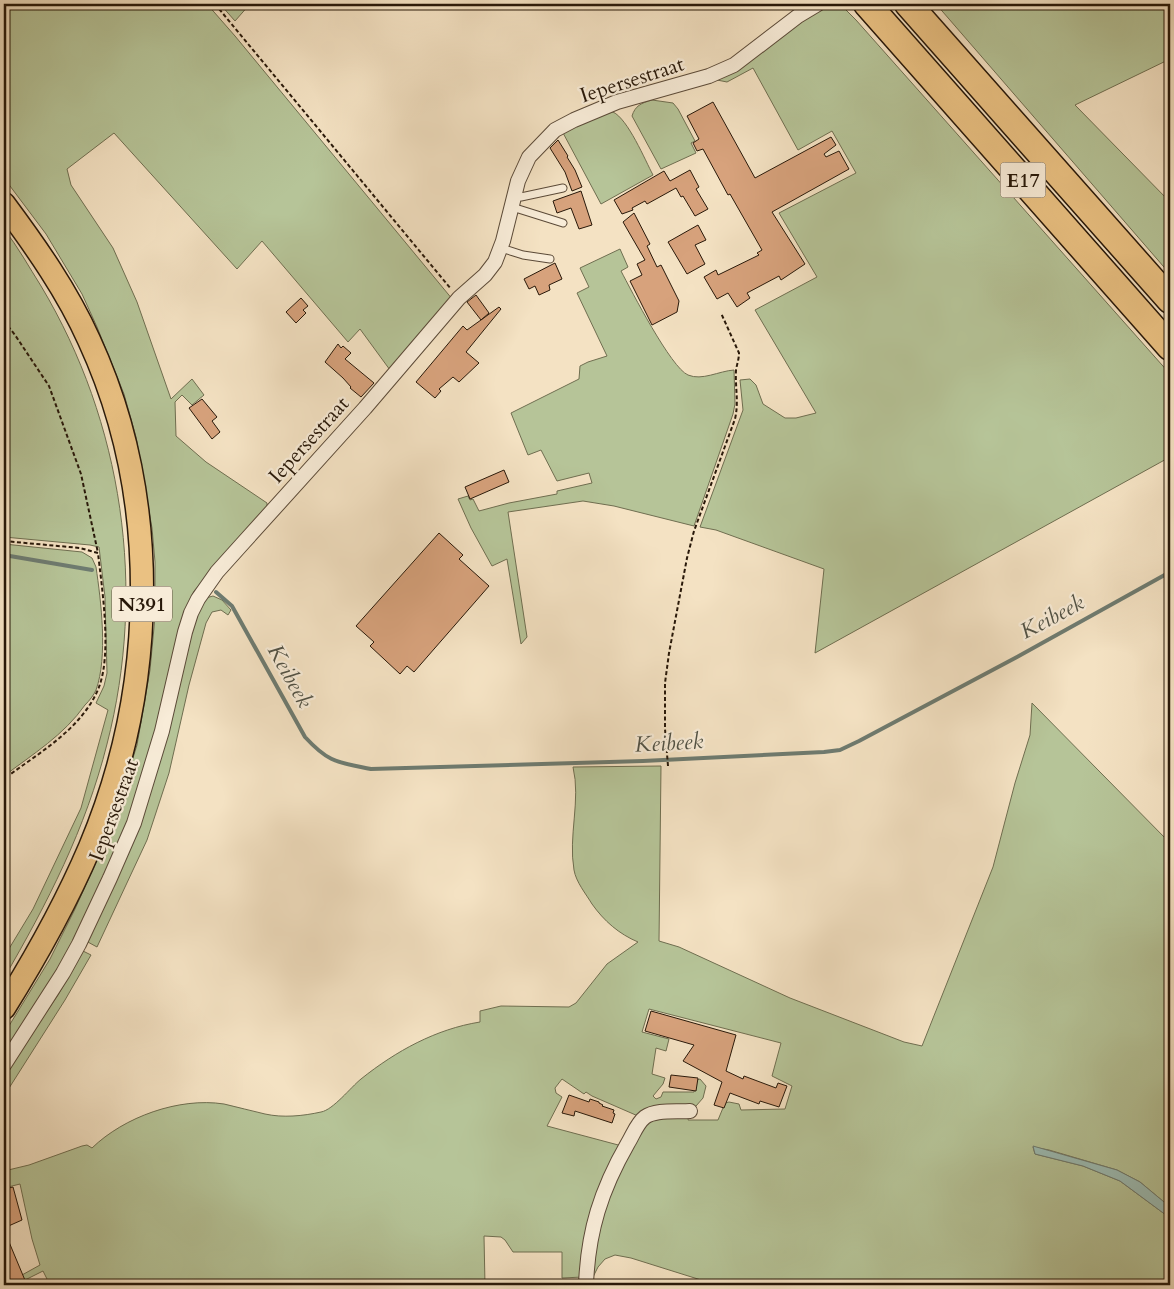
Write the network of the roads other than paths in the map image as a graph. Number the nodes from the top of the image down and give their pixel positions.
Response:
1 (818, 4) edge
2 (908, 4) edge
3 (871, 8) edge
4 (562, 188) dead end
5 (513, 201) junction
6 (4, 204) edge
7 (563, 223) dead end
8 (501, 248) junction
9 (550, 259) dead end
10 (1170, 300) edge
11 (1170, 348) edge
12 (4, 1008) edge
13 (4, 1065) edge
14 (690, 1111) dead end
15 (586, 1285) edge

1 - 5 street, Iepersestraat
2 - 10 highway, E17
3 - 11 highway, E17
4 - 5 lane
5 - 7 lane
5 - 8 street, Iepersestraat
6 - 12 main road, N391
8 - 9 lane
8 - 13 street, Iepersestraat
14 - 15 street

